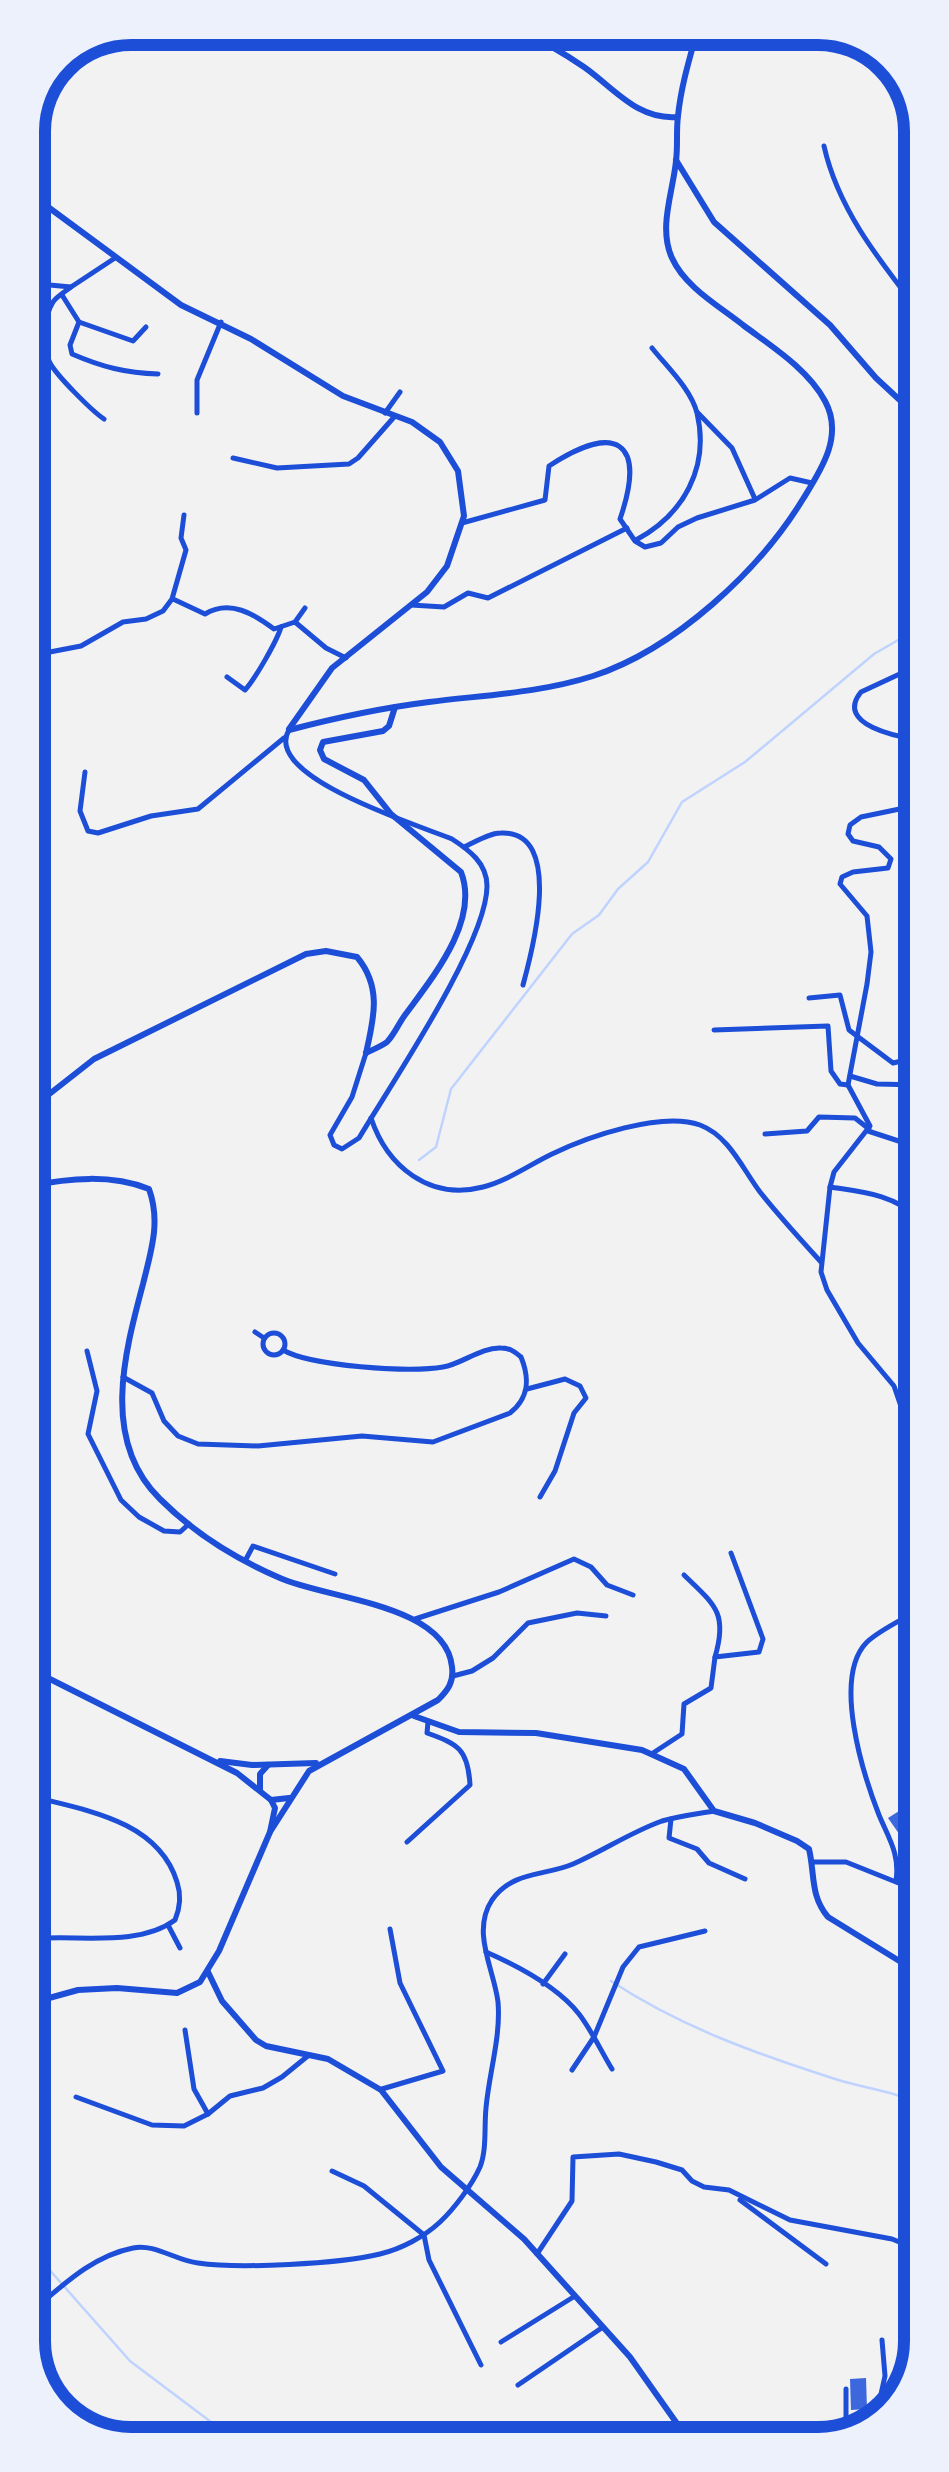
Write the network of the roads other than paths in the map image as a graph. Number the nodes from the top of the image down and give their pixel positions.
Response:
1 (546, 45) edge
2 (694, 45) edge
3 (678, 116) junction
4 (824, 146) dead end
5 (676, 160) junction
6 (45, 205) edge
7 (118, 256) junction
8 (45, 285) edge
9 (72, 288) junction
10 (904, 291) edge
11 (62, 295) junction
12 (79, 322) junction
13 (221, 322) junction
14 (146, 327) dead end
15 (652, 348) dead end
16 (158, 374) dead end
17 (400, 392) dead end
18 (904, 404) edge
19 (697, 412) junction
20 (385, 413) junction
21 (196, 414) dead end
22 (396, 416) junction
23 (104, 419) dead end
24 (233, 458) dead end
25 (812, 484) junction
26 (755, 500) junction
27 (184, 515) dead end
28 (462, 523) junction
29 (627, 528) junction
30 (635, 541) junction
31 (172, 599) junction
32 (411, 605) junction
33 (305, 608) dead end
34 (295, 622) junction
35 (282, 626) junction
36 (45, 653) edge
37 (346, 658) junction
38 (904, 672) edge
39 (227, 677) dead end
40 (395, 707) junction
41 (286, 734) junction
42 (904, 737) edge
43 (85, 772) dead end
44 (904, 808) edge
45 (391, 814) junction
46 (464, 847) junction
47 (523, 985) dead end
48 (808, 998) dead end
49 (714, 1030) dead end
50 (857, 1035) junction
51 (366, 1053) junction
52 (904, 1061) edge
53 (850, 1076) junction
54 (904, 1085) edge
55 (848, 1086) junction
56 (45, 1098) edge
57 (371, 1118) junction
58 (869, 1130) junction
59 (765, 1134) dead end
60 (904, 1142) edge
61 (45, 1184) edge
62 (830, 1188) junction
63 (904, 1206) edge
64 (821, 1262) junction
65 (255, 1332) dead end
66 (264, 1338) junction
67 (283, 1350) junction
68 (87, 1351) dead end
69 (124, 1377) junction
70 (527, 1389) junction
71 (904, 1415) edge
72 (540, 1497) dead end
73 (189, 1524) junction
74 (731, 1553) dead end
75 (245, 1560) junction
76 (335, 1574) dead end
77 (684, 1575) dead end
78 (633, 1596) dead end
79 (606, 1616) dead end
80 (904, 1618) edge
81 (416, 1619) junction
82 (715, 1657) junction
83 (45, 1676) edge
84 (453, 1676) junction
85 (413, 1716) junction
86 (428, 1722) junction
87 (653, 1754) junction
88 (209, 1758) junction
89 (324, 1760) junction
90 (286, 1764) junction
91 (268, 1765) junction
92 (297, 1786) junction
93 (261, 1790) junction
94 (292, 1796) junction
95 (45, 1800) edge
96 (270, 1800) junction
97 (714, 1811) junction
98 (671, 1819) junction
99 (270, 1832) junction
100 (408, 1842) dead end
101 (812, 1862) junction
102 (745, 1879) dead end
103 (896, 1881) junction
104 (904, 1885) edge
105 (168, 1924) junction
106 (390, 1929) dead end
107 (705, 1931) dead end
108 (45, 1938) edge
109 (180, 1948) dead end
110 (486, 1952) junction
111 (565, 1954) dead end
112 (904, 1965) edge
113 (208, 1972) junction
114 (542, 1984) junction
115 (45, 1999) edge
116 (185, 2030) dead end
117 (594, 2037) junction
118 (309, 2055) junction
119 (612, 2069) dead end
120 (572, 2070) dead end
121 (381, 2090) junction
122 (76, 2097) dead end
123 (208, 2114) junction
124 (332, 2171) dead end
125 (465, 2189) junction
126 (729, 2190) junction
127 (424, 2235) junction
128 (904, 2244) edge
129 (538, 2254) junction
130 (826, 2264) dead end
131 (575, 2296) junction
132 (45, 2300) edge
133 (603, 2327) junction
134 (882, 2340) dead end
135 (502, 2342) dead end
136 (481, 2365) dead end
137 (518, 2386) dead end
138 (846, 2389) dead end
139 (880, 2401) edge
140 (846, 2422) edge
141 (679, 2427) edge

1 - 3 street
2 - 3 street
3 - 5 street
4 - 10 street
5 - 18 street
5 - 25 street
6 - 7 street
7 - 9 street
7 - 13 street
8 - 9 street
9 - 11 street
11 - 12 street
11 - 23 street
12 - 14 street
12 - 16 street
13 - 20 street
13 - 21 street
15 - 19 street
17 - 20 street
19 - 26 street
19 - 30 street
20 - 22 street
22 - 24 street
22 - 28 street
25 - 26 street
25 - 40 street
26 - 30 street
27 - 31 street
28 - 29 street
28 - 32 street
29 - 30 street
29 - 32 street
31 - 35 street
31 - 36 street
32 - 37 street
33 - 34 street
34 - 35 street
34 - 37 street
35 - 39 street
37 - 41 street
38 - 42 street
40 - 41 street
40 - 45 street
41 - 43 street
41 - 45 street
44 - 50 street
45 - 46 street
45 - 51 street
46 - 47 street
46 - 57 street
48 - 50 street
49 - 55 street
50 - 52 street
50 - 53 street
51 - 56 street
51 - 57 street
53 - 54 street
53 - 55 street
55 - 58 street
57 - 64 street
58 - 59 street
58 - 60 street
58 - 62 street
61 - 69 street
62 - 63 street
62 - 64 street
64 - 71 street
65 - 66 street
66 - 67 street
66 - 67 street
67 - 70 street
68 - 73 street
69 - 70 street
69 - 73 street
70 - 72 street
73 - 75 street
74 - 82 street
75 - 76 street
75 - 81 street
77 - 82 street
78 - 81 street
79 - 84 street
80 - 103 street
81 - 84 street
82 - 87 street
83 - 88 street
84 - 85 street
85 - 86 street
85 - 89 street
86 - 87 street
86 - 100 street
87 - 97 street
88 - 91 street
88 - 93 street
89 - 90 street
89 - 92 street
90 - 91 street
90 - 92 street
91 - 93 street
92 - 94 street
93 - 96 street
94 - 96 street
94 - 99 street
95 - 105 street
96 - 99 street
97 - 98 street
97 - 101 street
98 - 102 street
98 - 110 street
99 - 113 street
101 - 103 street
101 - 112 street
103 - 104 street
105 - 108 street
105 - 109 street
106 - 121 street
107 - 117 street
110 - 114 street
110 - 125 street
111 - 114 street
113 - 115 street
113 - 118 street
114 - 117 street
116 - 123 street
117 - 119 street
117 - 120 street
118 - 121 street
118 - 123 street
121 - 125 street
122 - 123 street
124 - 127 street
125 - 127 street
125 - 129 street
126 - 128 street
126 - 129 street
126 - 130 street
127 - 132 street
127 - 136 street
129 - 131 street
131 - 133 street
131 - 135 street
133 - 137 street
133 - 141 street
134 - 139 street
138 - 140 street

